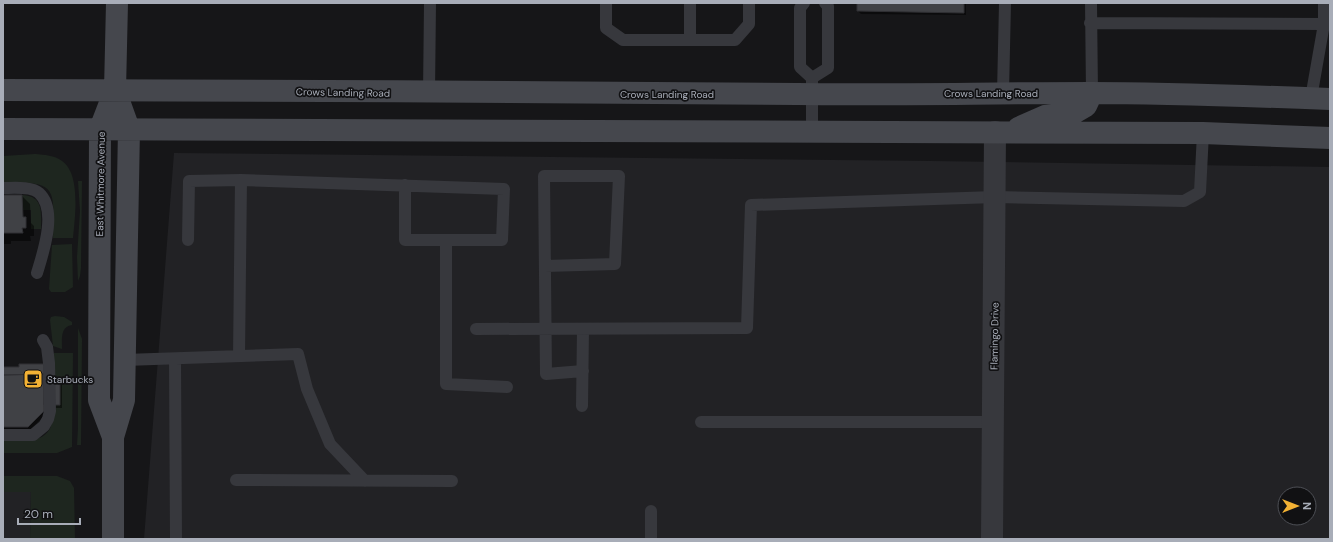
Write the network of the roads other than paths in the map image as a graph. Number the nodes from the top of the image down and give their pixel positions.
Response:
1 (117, 3) edge
2 (430, 3) edge
3 (606, 3) edge
4 (690, 3) edge
5 (749, 3) edge
6 (804, 3) edge
7 (825, 3) edge
8 (1005, 3) edge
9 (1091, 3) edge
10 (1324, 3) edge
11 (1090, 23) junction
12 (1324, 24) junction
13 (690, 40) junction
14 (812, 86) junction
15 (3, 90) edge
16 (116, 90) junction
17 (429, 92) junction
18 (1092, 92) junction
19 (1003, 93) junction
20 (1320, 99) edge
21 (3, 129) edge
22 (100, 129) junction
23 (129, 129) junction
24 (812, 131) junction
25 (1002, 132) junction
26 (1203, 133) junction
27 (1330, 138) edge
28 (241, 180) junction
29 (405, 185) junction
30 (3, 188) edge
31 (995, 197) junction
32 (188, 240) dead end
33 (446, 240) junction
34 (545, 266) junction
35 (37, 273) dead end
36 (476, 329) dead end
37 (546, 329) junction
38 (583, 329) junction
39 (43, 340) dead end
40 (239, 356) junction
41 (175, 359) junction
42 (125, 360) junction
43 (583, 371) junction
44 (507, 387) dead end
45 (582, 406) dead end
46 (701, 422) dead end
47 (993, 422) junction
48 (3, 435) edge
49 (113, 437) junction
50 (236, 480) dead end
51 (365, 481) junction
52 (452, 481) dead end
53 (651, 511) dead end
54 (113, 539) edge
55 (176, 539) edge
56 (651, 539) edge
57 (992, 539) edge

1 - 16 main road
2 - 17 lane
3 - 13 lane
4 - 13 lane
5 - 13 lane
6 - 14 lane
7 - 14 lane
8 - 19 lane
9 - 11 lane
10 - 12 lane
11 - 12 lane
11 - 18 lane
12 - 20 lane
14 - 17 main road, Crows Landing Road
14 - 19 main road, Crows Landing Road
14 - 24 lane
15 - 16 main road, Crows Landing Road
16 - 17 main road, Crows Landing Road
16 - 22 main road, East Whitmore Avenue
16 - 23 main road, East Whitmore Avenue
18 - 19 main road, Crows Landing Road
18 - 20 main road, Crows Landing Road
18 - 25 main road
21 - 22 main road
22 - 23 main road
22 - 49 main road, East Whitmore Avenue
23 - 24 main road
23 - 42 main road, East Whitmore Avenue
24 - 25 main road
25 - 26 main road
25 - 31 street, Flamingo Drive
26 - 27 main road
26 - 31 lane
28 - 29 lane
28 - 32 lane
28 - 40 lane
29 - 33 lane
29 - 33 lane
30 - 35 lane
31 - 38 lane
31 - 47 street, Flamingo Drive
33 - 44 lane
34 - 34 lane
34 - 37 lane
36 - 37 lane
37 - 38 lane
37 - 43 lane
38 - 43 lane
39 - 48 lane
40 - 41 lane
40 - 51 lane
41 - 42 lane
41 - 55 lane
42 - 49 main road, East Whitmore Avenue
43 - 45 lane
46 - 47 lane
47 - 57 street, Flamingo Drive
49 - 54 main road, East Whitmore Avenue
50 - 51 lane
51 - 52 lane
53 - 56 lane

